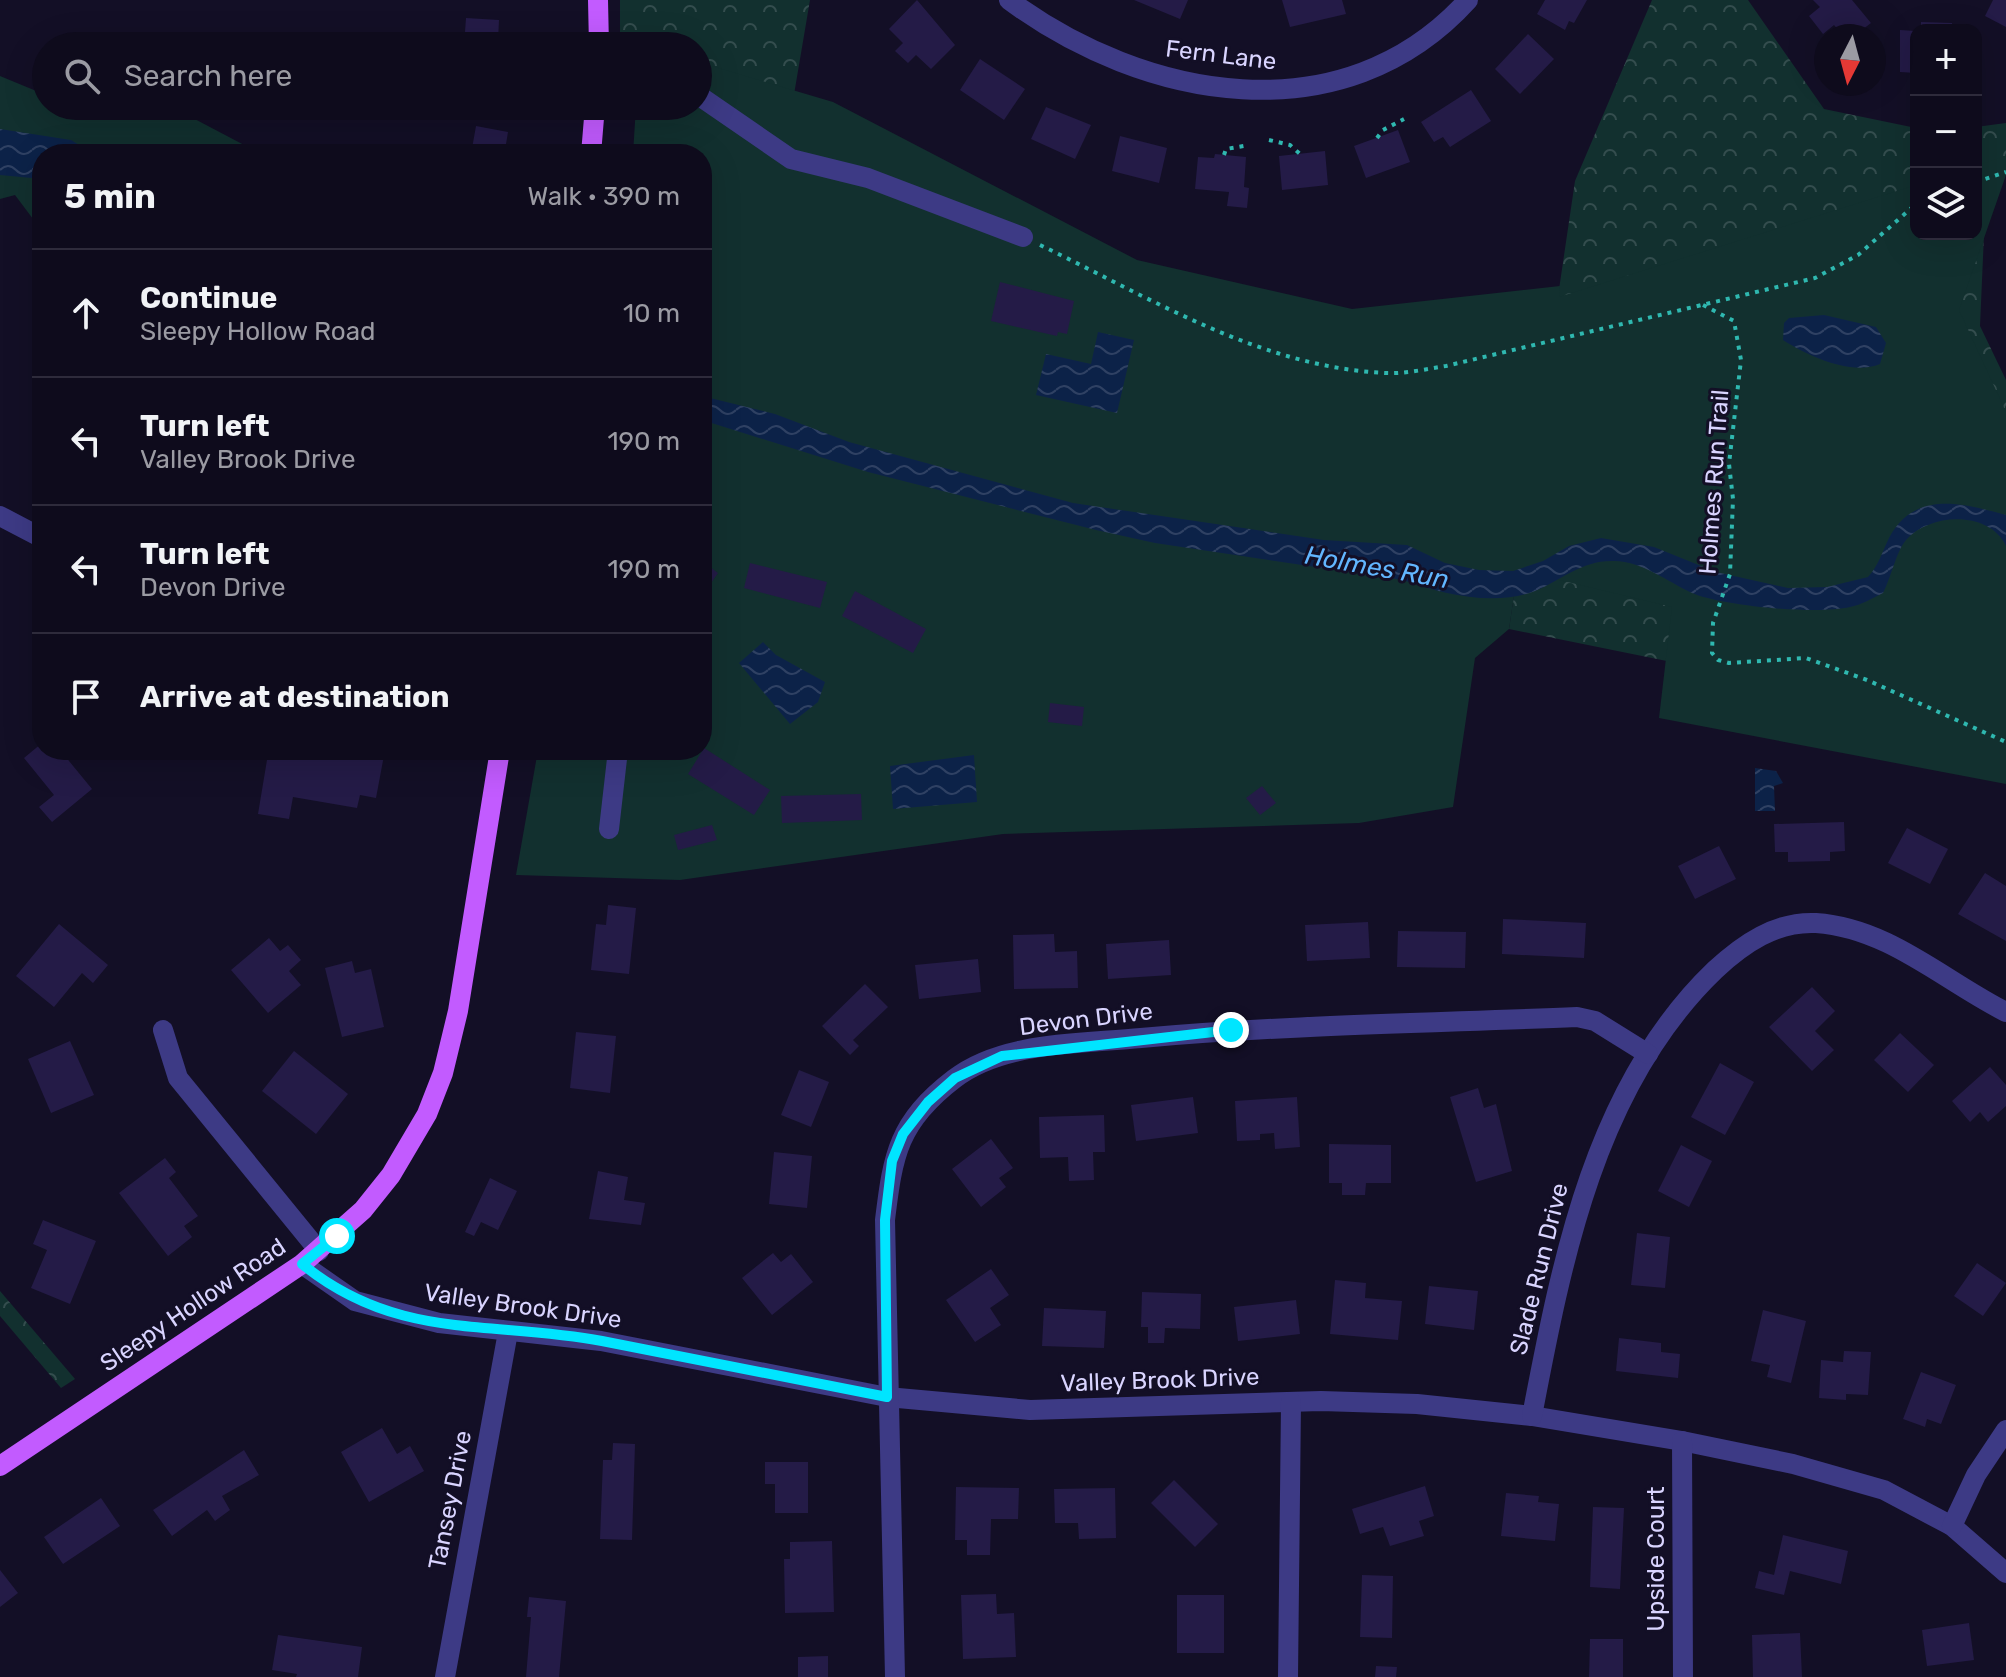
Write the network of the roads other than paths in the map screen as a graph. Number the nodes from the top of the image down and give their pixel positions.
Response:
1 (598, 0) edge
2 (1009, 0) edge
3 (1468, 0) edge
4 (599, 32) edge
5 (712, 105) edge
6 (594, 120) edge
7 (592, 144) edge
8 (1023, 237) road end
9 (0, 516) edge
10 (32, 533) edge
11 (498, 760) edge
12 (617, 760) edge
13 (609, 829) dead end
14 (2006, 1012) edge
15 (163, 1030) dead end
16 (1648, 1054) junction
17 (319, 1251) junction
18 (302, 1264) junction
19 (508, 1332) junction
20 (887, 1397) junction
21 (1291, 1402) junction
22 (1532, 1416) junction
23 (2006, 1430) edge
24 (1682, 1441) junction
25 (0, 1466) edge
26 (1952, 1526) junction
27 (2006, 1573) edge
28 (445, 1677) edge
29 (895, 1677) edge
30 (1288, 1677) edge
31 (1683, 1677) edge

1 - 4 main road
2 - 3 street, Fern Lane
5 - 8 street
6 - 7 main road
9 - 10 street
11 - 17 main road, Sleepy Hollow Road
12 - 13 street
14 - 16 street, Slade Run Drive
15 - 17 street
16 - 20 street, Devon Drive
16 - 22 street, Slade Run Drive
17 - 18 main road, Sleepy Hollow Road
18 - 19 street, Valley Brook Drive
18 - 25 main road, Sleepy Hollow Road
19 - 20 street, Valley Brook Drive
19 - 28 street, Tansey Drive
20 - 21 street, Valley Brook Drive
20 - 29 street, Devon Drive
21 - 22 street, Valley Brook Drive
21 - 30 street
22 - 24 street, Valley Brook Drive
23 - 26 street
24 - 26 street, Valley Brook Drive
24 - 31 street, Upside Court
26 - 27 street, Valley Brook Drive

